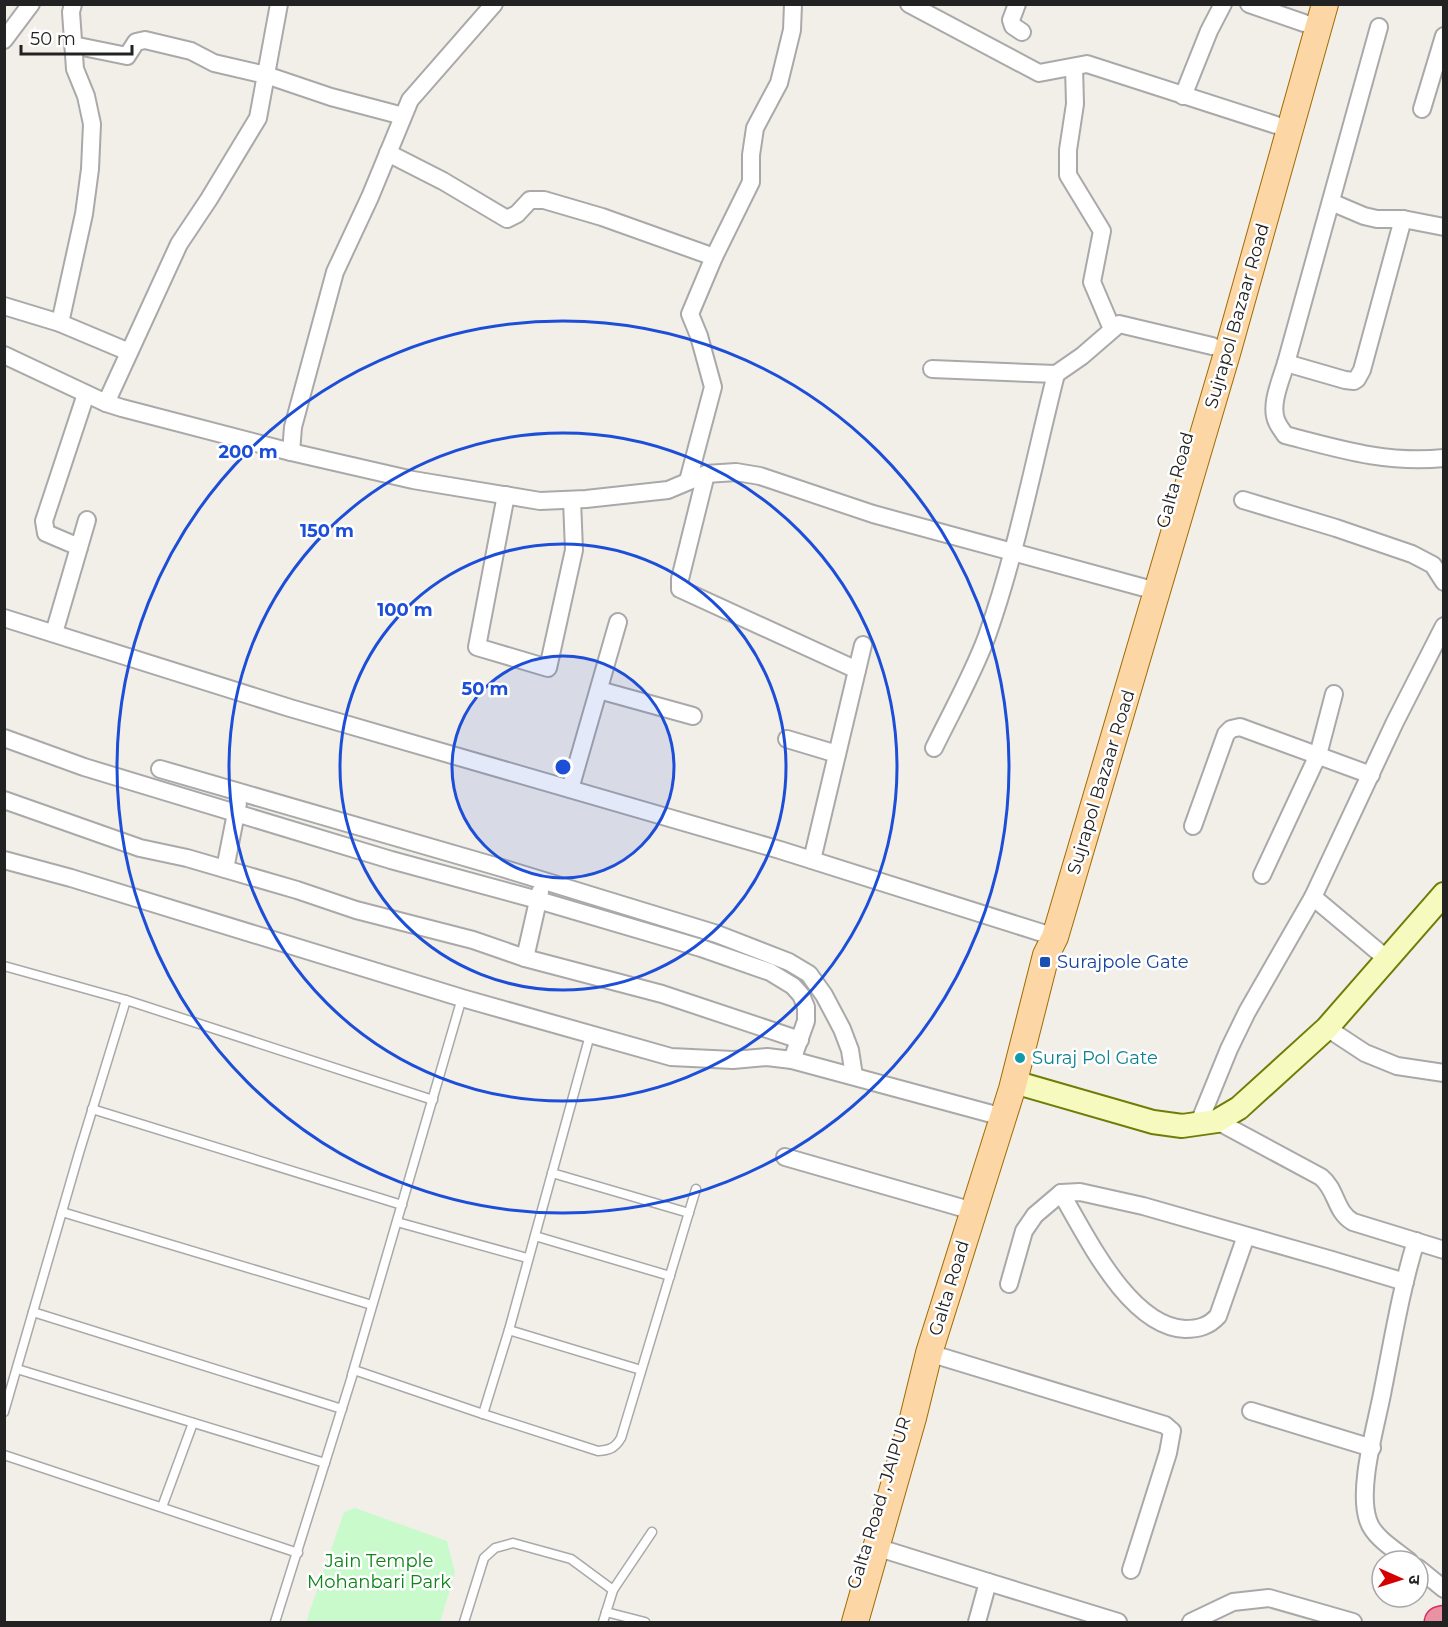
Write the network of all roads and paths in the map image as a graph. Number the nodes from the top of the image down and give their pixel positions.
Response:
1 (31, 4) edge
2 (73, 4) edge
3 (279, 4) edge
4 (494, 4) edge
5 (794, 4) edge
6 (909, 4) edge
7 (1017, 4) edge
8 (1223, 4) edge
9 (1249, 4) edge
10 (1325, 4) edge
11 (1307, 14) edge
12 (1379, 27) dead end
13 (1022, 32) dead end
14 (1443, 36) edge
15 (4, 40) edge
16 (73, 45) junction
17 (1074, 67) junction
18 (266, 75) junction
19 (1183, 96) junction
20 (1422, 109) dead end
21 (403, 117) junction
22 (1276, 125) junction
23 (388, 153) junction
24 (1331, 202) junction
25 (1403, 219) junction
26 (1443, 227) edge
27 (714, 257) junction
28 (4, 306) edge
29 (60, 323) junction
30 (1112, 329) junction
31 (1212, 346) junction
32 (129, 352) junction
33 (4, 355) edge
34 (1286, 363) junction
35 (932, 369) dead end
36 (1056, 374) junction
37 (86, 394) junction
38 (106, 403) junction
39 (291, 452) junction
40 (1443, 458) edge
41 (706, 474) junction
42 (688, 481) junction
43 (506, 495) junction
44 (572, 500) junction
45 (1243, 500) dead end
46 (87, 520) dead end
47 (79, 547) junction
48 (1012, 553) junction
49 (1443, 582) edge
50 (1145, 588) junction
51 (4, 618) edge
52 (618, 622) dead end
53 (1443, 626) edge
54 (54, 633) junction
55 (863, 645) dead end
56 (857, 670) junction
57 (599, 690) junction
58 (1334, 694) dead end
59 (693, 716) dead end
60 (4, 738) edge
61 (787, 739) dead end
62 (934, 748) dead end
63 (837, 754) junction
64 (1318, 755) junction
65 (160, 769) dead end
66 (1371, 775) junction
67 (570, 789) junction
68 (4, 800) edge
69 (238, 802) junction
70 (1193, 826) dead end
71 (377, 843) junction
72 (4, 860) edge
73 (812, 860) junction
74 (225, 869) junction
75 (1262, 875) dead end
76 (541, 891) junction
77 (1443, 894) edge
78 (1313, 897) junction
79 (1048, 942) junction
80 (525, 958) junction
81 (1387, 959) junction
82 (4, 966) edge
83 (462, 998) junction
84 (126, 1000) junction
85 (815, 1001) junction
86 (1327, 1028) junction
87 (590, 1035) junction
88 (800, 1040) junction
89 (792, 1060) junction
90 (1443, 1073) edge
91 (854, 1076) junction
92 (1014, 1082) junction
93 (433, 1100) junction
94 (92, 1109) junction
95 (1003, 1117) junction
96 (1208, 1123) junction
97 (785, 1157) dead end
98 (552, 1173) junction
99 (696, 1189) dead end
100 (1061, 1193) junction
101 (402, 1204) junction
102 (973, 1211) junction
103 (62, 1212) junction
104 (689, 1212) junction
105 (397, 1222) junction
106 (535, 1236) junction
107 (1246, 1236) junction
108 (1416, 1241) junction
109 (1443, 1250) edge
110 (527, 1258) junction
111 (670, 1276) junction
112 (1405, 1282) junction
113 (1009, 1284) dead end
114 (372, 1305) junction
115 (33, 1312) junction
116 (509, 1330) junction
117 (929, 1353) junction
118 (17, 1369) junction
119 (641, 1370) junction
120 (351, 1380) junction
121 (920, 1385) junction
122 (342, 1409) junction
123 (1251, 1411) dead end
124 (4, 1412) edge
125 (483, 1414) junction
126 (193, 1423) junction
127 (1372, 1448) junction
128 (4, 1455) edge
129 (325, 1463) junction
130 (162, 1507) junction
131 (652, 1532) dead end
132 (876, 1547) junction
133 (1394, 1549) edge
134 (298, 1553) junction
135 (1131, 1569) dead end
136 (1430, 1578) edge
137 (988, 1582) junction
138 (1443, 1589) edge
139 (613, 1590) junction
140 (606, 1612) junction
141 (275, 1623) edge
142 (464, 1623) edge
143 (603, 1623) edge
144 (645, 1623) edge
145 (843, 1623) edge
146 (855, 1623) edge
147 (977, 1623) edge
148 (1118, 1623) edge
149 (1191, 1623) edge
150 (1353, 1623) edge

1 - 15 street
2 - 16 street
3 - 18 street
4 - 21 street
5 - 27 street
6 - 17 street
7 - 13 street
8 - 19 street
9 - 11 street
10 - 79 main road, Sujrapol Bazaar Road
11 - 22 main road, Galta Road
12 - 24 street
14 - 20 street
16 - 18 street
16 - 29 street
17 - 19 street
17 - 30 street
18 - 21 street
18 - 32 street
19 - 22 street
21 - 23 street
22 - 31 main road, Galta Road
23 - 27 street
23 - 39 street
24 - 25 street
24 - 34 street
25 - 26 street
25 - 34 street
27 - 42 street
28 - 29 street
29 - 32 street
30 - 31 street
30 - 36 street
31 - 50 main road, Galta Road
32 - 38 street
33 - 37 street
34 - 40 street
35 - 36 street
36 - 48 street
37 - 38 street
37 - 47 street
38 - 39 street
39 - 43 street
41 - 42 street
41 - 48 street
41 - 56 street
42 - 44 street
43 - 44 street
43 - 44 street
45 - 49 street
46 - 47 street
47 - 54 street
48 - 50 street
48 - 62 street
50 - 79 main road, Galta Road
51 - 54 street
52 - 57 street
53 - 66 street
54 - 67 street
55 - 56 street
56 - 63 street
57 - 59 street
57 - 67 street
58 - 64 street
60 - 69 street
61 - 63 street
63 - 73 street
64 - 66 street
64 - 70 street
64 - 75 street
65 - 69 street
66 - 78 street
67 - 73 street
68 - 74 street
69 - 71 street
69 - 71 street
69 - 74 street
71 - 76 street
71 - 76 street
72 - 83 street
73 - 79 street
74 - 80 street
76 - 80 street
76 - 85 street
77 - 81 street
78 - 81 street
78 - 96 street
79 - 92 main road, Galta Road
80 - 88 street
81 - 86 street
82 - 84 lane
83 - 87 street
83 - 93 lane
84 - 93 lane
84 - 94 lane
85 - 88 street
85 - 91 street
86 - 90 street
86 - 96 street
87 - 89 street
87 - 98 lane
88 - 89 street
89 - 91 street
91 - 95 street
92 - 95 main road, Galta Road
92 - 96 street
93 - 101 lane
94 - 101 lane
94 - 103 lane
95 - 102 main road, Galta Road
96 - 108 street
97 - 102 street
98 - 104 lane
98 - 106 lane
99 - 104 lane
100 - 107 street
100 - 107 street
100 - 113 street
101 - 105 lane
102 - 117 main road, Galta Road
103 - 114 lane
103 - 115 lane
104 - 111 lane
105 - 110 lane
105 - 114 lane
106 - 110 lane
106 - 111 lane
107 - 112 street
108 - 109 street
108 - 112 street
110 - 116 lane
111 - 119 lane
112 - 127 street
114 - 120 lane
115 - 118 lane
115 - 122 lane
116 - 119 lane
116 - 125 lane
117 - 121 main road, Galta Road
117 - 135 street
118 - 124 lane
118 - 126 lane
119 - 125 lane
120 - 122 lane
120 - 125 lane
121 - 132 main road, Galta Road
121 - 145 main road, Galta Road , JAIPUR
122 - 129 lane
123 - 127 street
126 - 129 lane
126 - 130 lane
127 - 133 street
128 - 130 lane
129 - 134 lane
130 - 134 lane
131 - 139 lane
132 - 137 street
132 - 146 main road, Galta Road
134 - 141 lane
136 - 138 street
137 - 147 street
137 - 148 street
139 - 140 lane
139 - 142 lane
140 - 143 lane
140 - 144 lane
149 - 150 street

